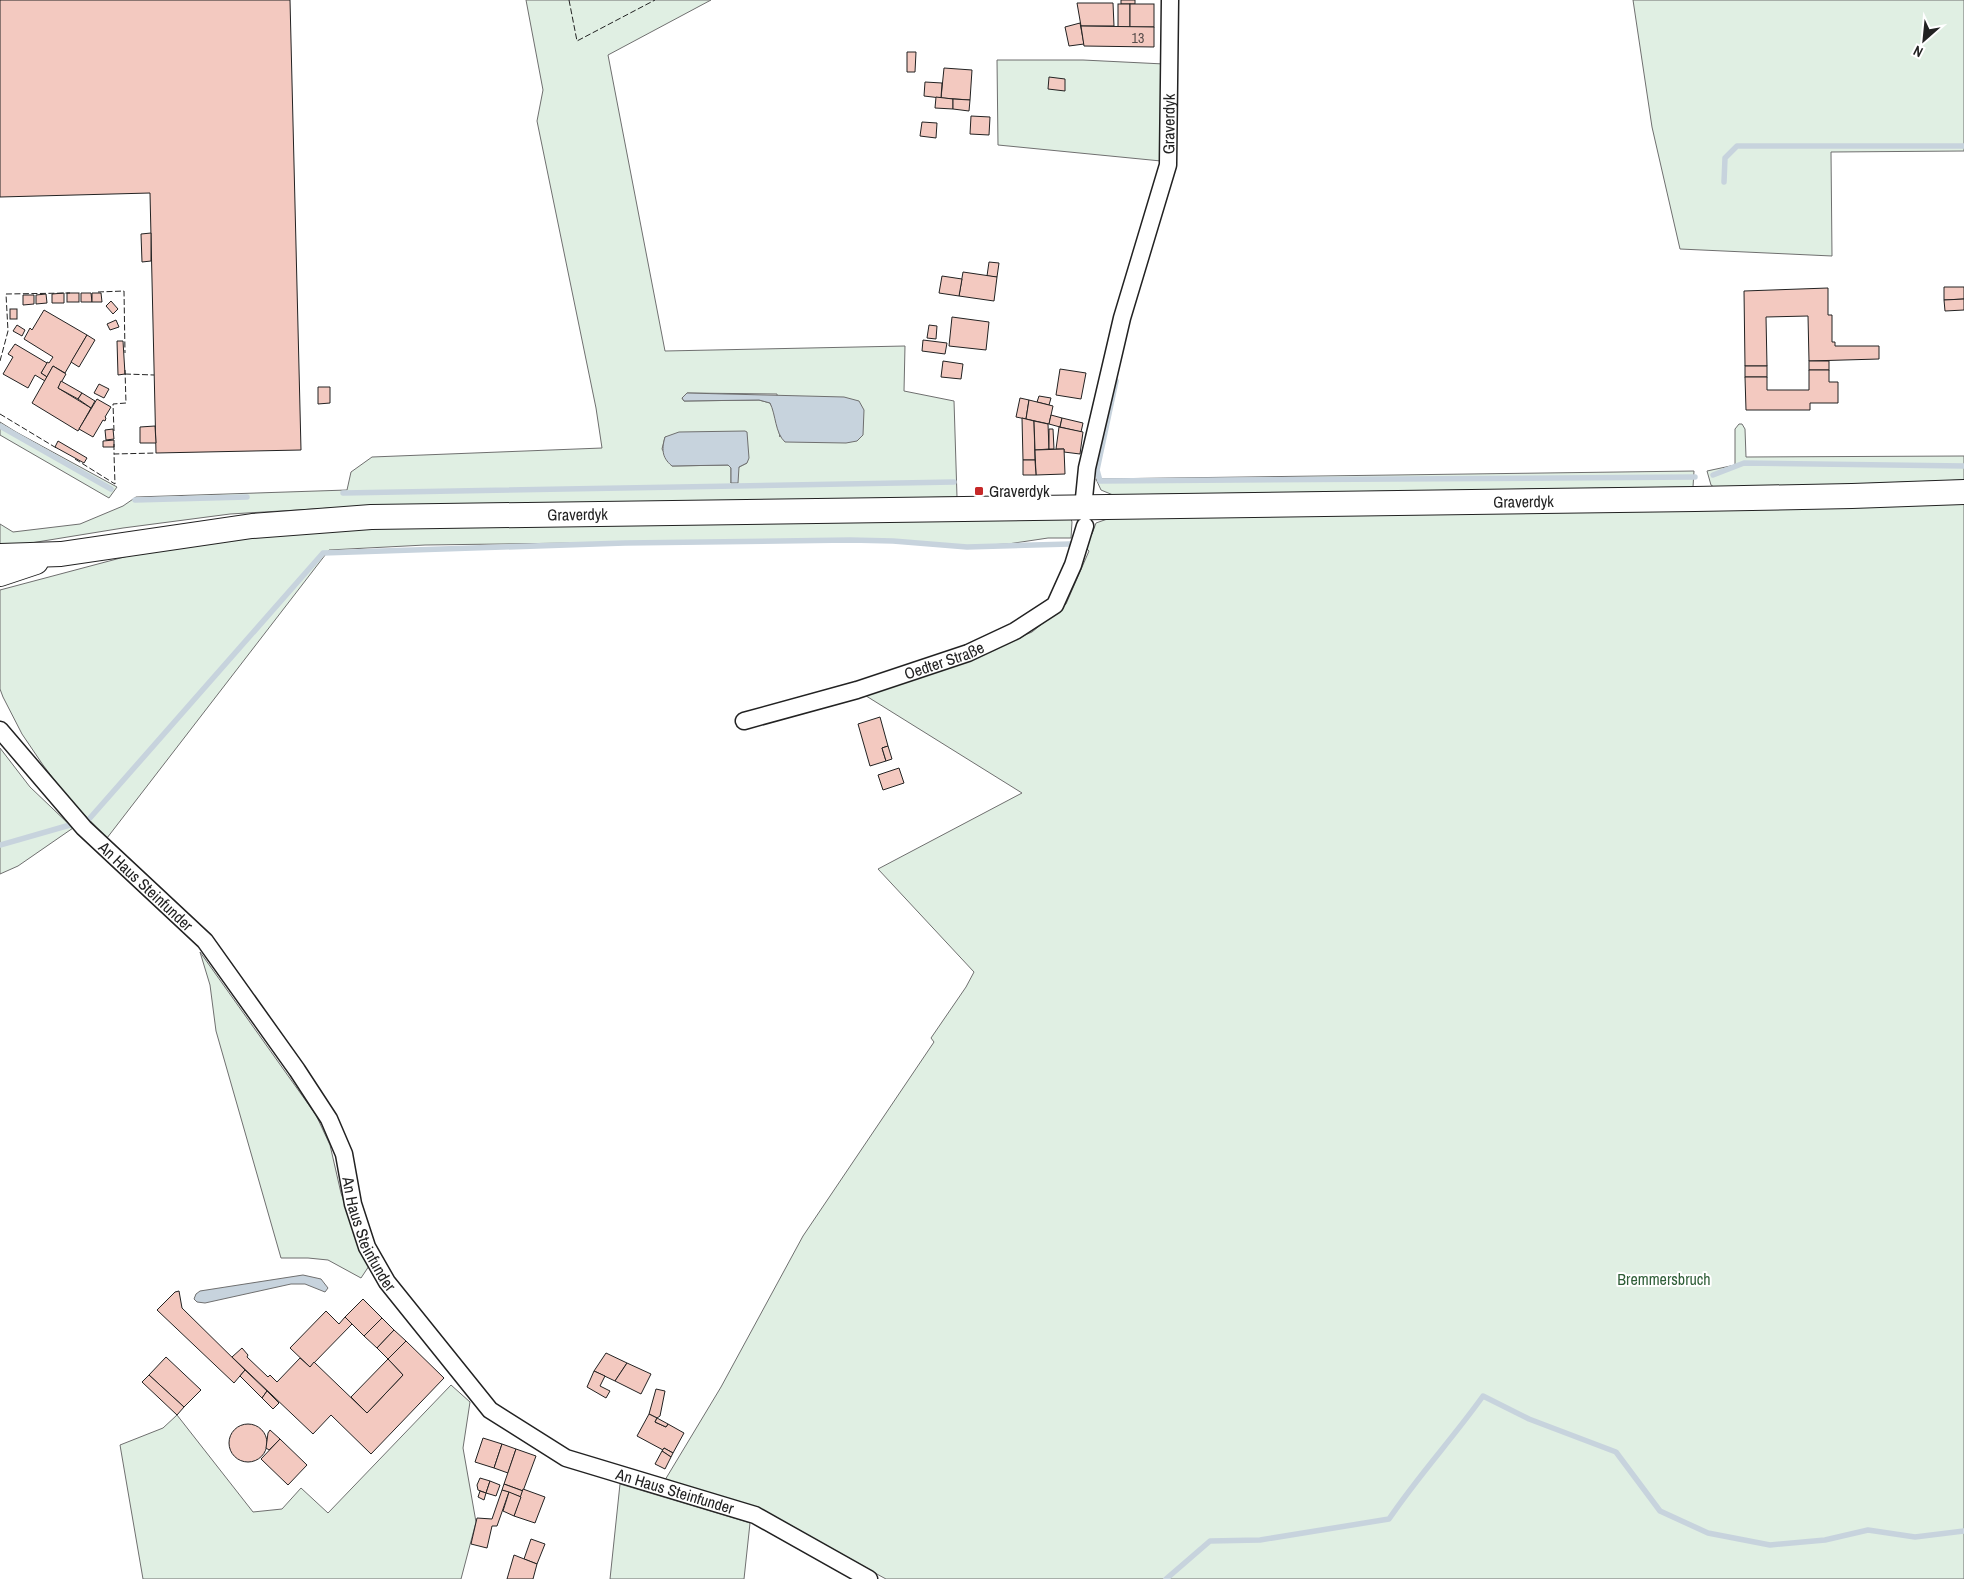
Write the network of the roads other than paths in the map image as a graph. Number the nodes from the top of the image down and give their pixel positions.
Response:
1 (1170, 0) edge
2 (1964, 492) edge
3 (1084, 517) junction
4 (61, 554) junction
5 (0, 556) edge
6 (0, 574) edge
7 (744, 721) dead end
8 (0, 730) edge
9 (869, 1579) edge

1 - 3 street, Graverdyk
2 - 3 main road, Graverdyk
3 - 4 main road, Graverdyk
3 - 7 street, Oedter Straße
4 - 5 main road
4 - 6 main road
8 - 9 street, An Haus Steinfunder

